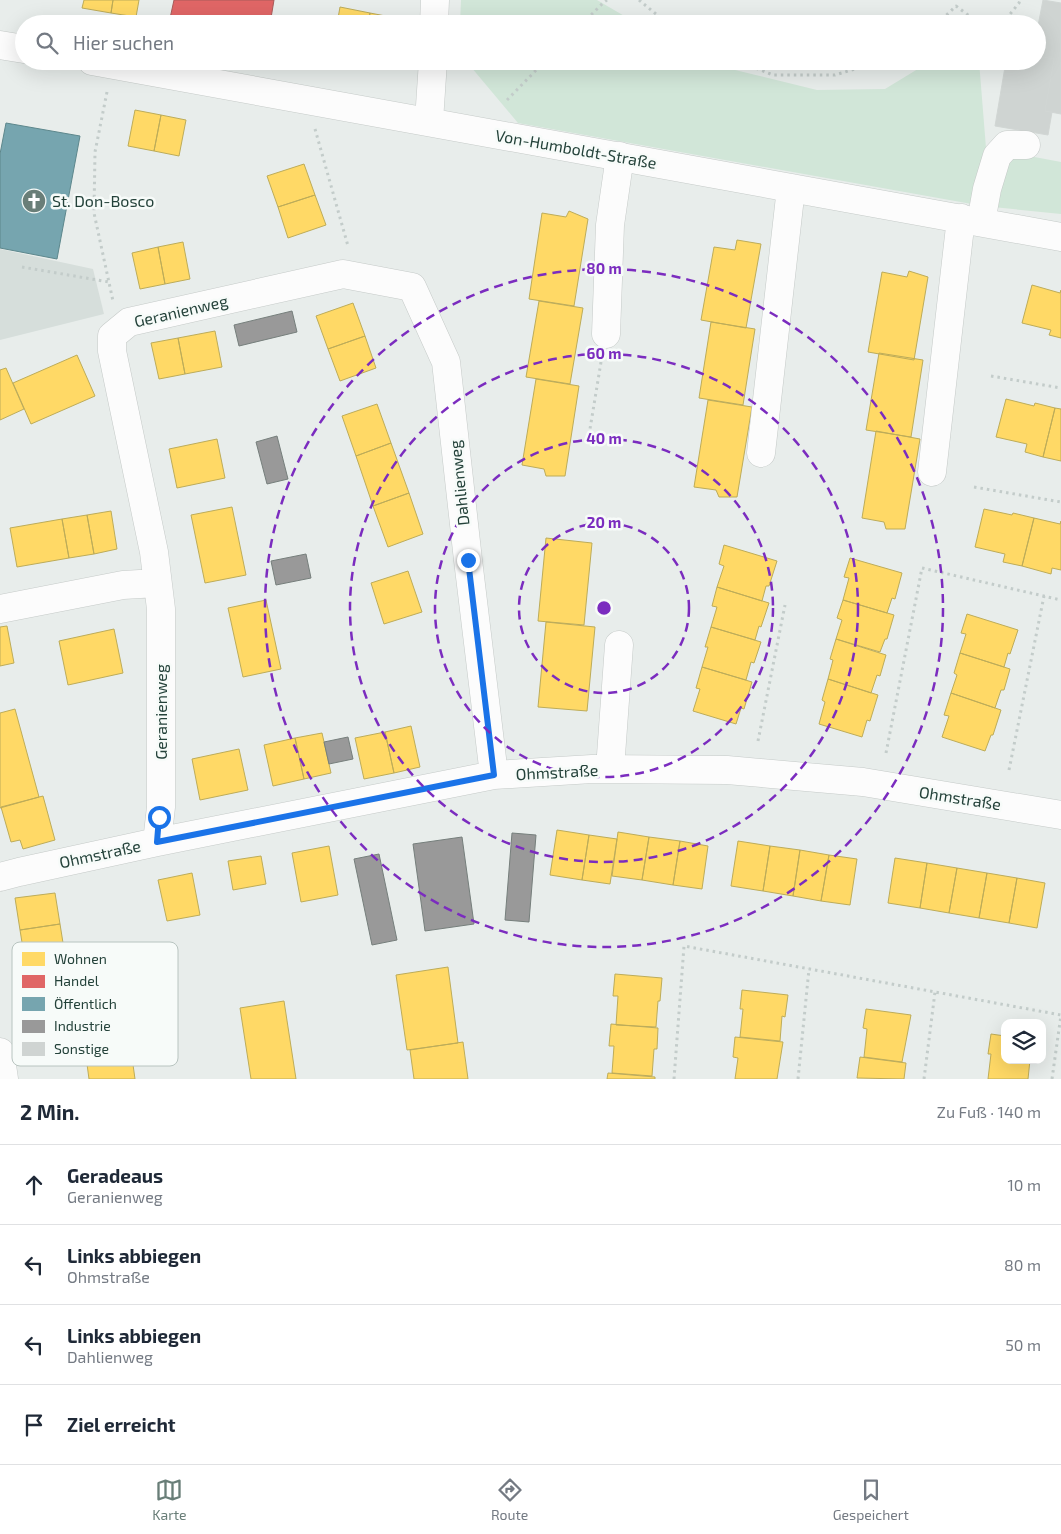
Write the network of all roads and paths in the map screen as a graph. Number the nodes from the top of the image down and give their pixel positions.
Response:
1 (434, 0) edge
2 (608, 0) edge
3 (639, 0) edge
4 (1020, 0) edge
5 (434, 15) edge
6 (591, 15) edge
7 (657, 15) edge
8 (946, 15) edge
9 (968, 15) edge
10 (1009, 15) edge
11 (0, 45) edge
12 (15, 48) edge
13 (143, 70) edge
14 (432, 70) edge
15 (536, 70) edge
16 (760, 70) edge
17 (851, 70) edge
18 (108, 84) dead end
19 (507, 100) dead end
20 (313, 121) dead end
21 (429, 121) junction
22 (1026, 145) dead end
23 (620, 156) junction
24 (791, 188) junction
25 (971, 220) junction
26 (1061, 237) edge
27 (22, 267) dead end
28 (359, 276) junction
29 (109, 282) junction
30 (412, 287) joint
31 (120, 329) junction
32 (606, 334) joint
33 (991, 376) dead end
34 (1061, 388) edge
35 (589, 435) dead end
36 (761, 453) dead end
37 (932, 472) dead end
38 (974, 487) dead end
39 (1061, 502) edge
40 (157, 583) junction
41 (1044, 596) junction
42 (1061, 600) edge
43 (785, 605) dead end
44 (0, 609) edge
45 (619, 645) dead end
46 (758, 741) dead end
47 (886, 753) dead end
48 (610, 769) junction
49 (1008, 770) dead end
50 (494, 775) junction
51 (1061, 815) edge
52 (157, 842) junction
53 (0, 877) edge
54 (808, 969) junction
55 (934, 992) junction
56 (1061, 1015) edge
57 (0, 1052) edge
58 (4, 1079) edge
59 (674, 1079) edge
60 (798, 1079) edge
61 (924, 1079) edge
62 (1052, 1079) edge

1 - 5 street
2 - 6 path
3 - 7 path
4 - 10 path
8 - 9 path
11 - 12 street
13 - 21 street, Von-Humboldt-Straße
14 - 21 street
15 - 19 path
16 - 17 path
18 - 29 path
20 - 28 path
21 - 23 street, Von-Humboldt-Straße
22 - 25 street
23 - 24 street, Von-Humboldt-Straße
23 - 32 street
24 - 25 street, Von-Humboldt-Straße
24 - 36 street
25 - 26 street, Von-Humboldt-Straße
25 - 37 street
27 - 29 path
28 - 30 street, Geranienweg
28 - 31 street, Geranienweg
29 - 31 path
30 - 50 street, Dahlienweg
31 - 40 street, Geranienweg
32 - 35 path
33 - 34 path
38 - 39 path
40 - 44 street
40 - 52 street, Geranienweg
41 - 42 path
41 - 47 path
41 - 49 path
43 - 46 path
45 - 48 street
48 - 50 street, Ohmstraße
48 - 51 street, Ohmstraße
50 - 52 street, Ohmstraße
52 - 53 street, Ohmstraße
54 - 55 path
54 - 59 path
54 - 60 path
55 - 56 path
55 - 61 path
56 - 62 path
57 - 58 street

